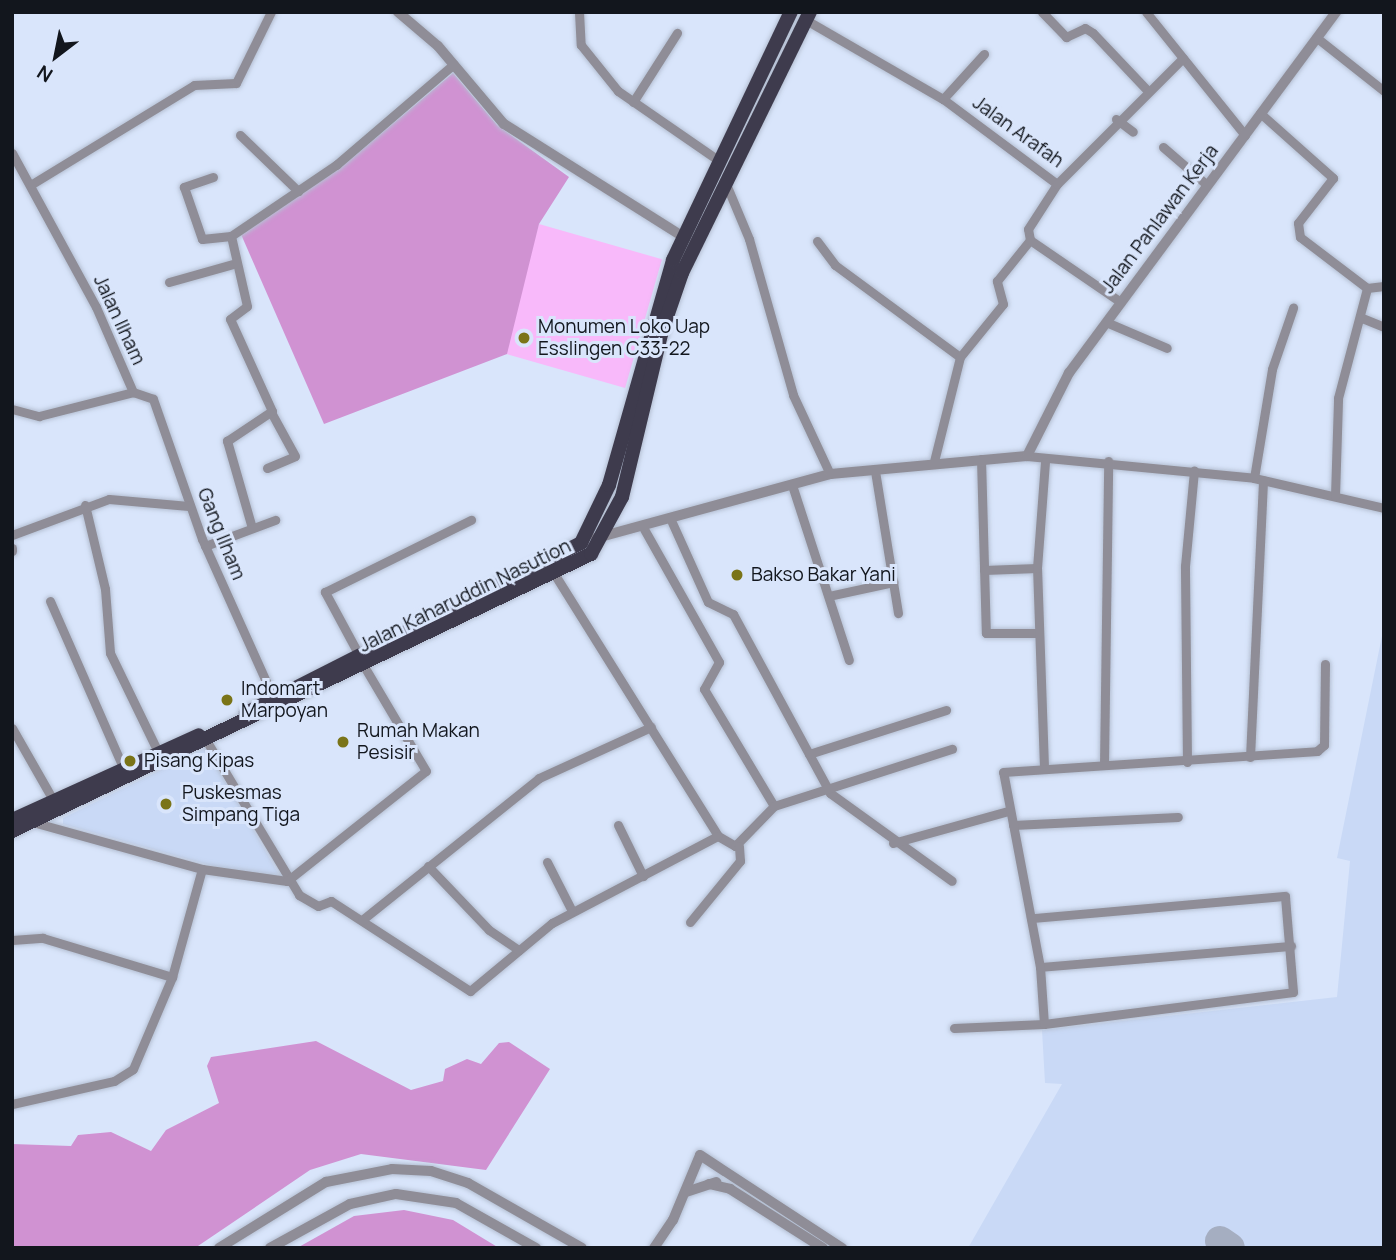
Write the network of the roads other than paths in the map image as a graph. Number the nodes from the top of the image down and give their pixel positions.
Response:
1 (271, 12) edge
2 (398, 12) edge
3 (579, 12) edge
4 (792, 12) edge
5 (1042, 12) edge
6 (1146, 12) edge
7 (1336, 12) edge
8 (808, 16) edge
9 (677, 33) dead end
10 (1317, 38) junction
11 (984, 54) dead end
12 (1183, 58) junction
13 (454, 64) junction
14 (1146, 89) junction
15 (1384, 91) edge
16 (943, 99) junction
17 (633, 102) junction
18 (1260, 113) junction
19 (750, 116) junction
20 (1116, 119) junction
21 (1133, 132) dead end
22 (240, 135) dead end
23 (1245, 135) junction
24 (1163, 147) dead end
25 (12, 153) edge
26 (718, 160) junction
27 (213, 177) dead end
28 (725, 183) junction
29 (32, 184) junction
30 (1057, 184) junction
31 (1207, 186) junction
32 (298, 191) junction
33 (231, 236) junction
34 (682, 236) junction
35 (1030, 240) junction
36 (817, 241) dead end
37 (233, 264) junction
38 (169, 282) dead end
39 (1384, 286) edge
40 (1367, 288) junction
41 (1119, 301) junction
42 (1293, 308) dead end
43 (1362, 318) junction
44 (1106, 322) junction
45 (1384, 327) edge
46 (1167, 348) dead end
47 (960, 357) junction
48 (133, 392) junction
49 (12, 409) edge
50 (272, 414) junction
51 (1027, 456) junction
52 (981, 459) junction
53 (934, 461) junction
54 (1108, 461) junction
55 (1045, 462) junction
56 (267, 468) dead end
57 (1194, 470) junction
58 (875, 471) junction
59 (830, 474) junction
60 (1258, 479) junction
61 (792, 485) junction
62 (1335, 496) junction
63 (85, 505) junction
64 (189, 506) junction
65 (1384, 508) edge
66 (670, 518) junction
67 (275, 520) dead end
68 (471, 520) dead end
69 (252, 528) junction
70 (644, 529) junction
71 (12, 535) edge
72 (594, 537) junction
73 (205, 546) junction
74 (1037, 568) junction
75 (984, 570) junction
76 (555, 575) junction
77 (893, 582) junction
78 (830, 596) junction
79 (50, 601) dead end
80 (898, 612) dead end
81 (1038, 633) junction
82 (362, 660) junction
83 (849, 660) dead end
84 (1325, 664) dead end
85 (274, 699) junction
86 (946, 710) dead end
87 (650, 727) junction
88 (12, 728) edge
89 (204, 737) junction
90 (951, 749) dead end
91 (158, 752) junction
92 (808, 754) junction
93 (1250, 757) junction
94 (1187, 762) junction
95 (1104, 765) junction
96 (124, 767) junction
97 (1044, 767) junction
98 (830, 793) junction
99 (53, 800) junction
100 (774, 806) junction
101 (1008, 811) junction
102 (1178, 817) dead end
103 (22, 819) edge
104 (618, 825) dead end
105 (1013, 825) junction
106 (12, 831) edge
107 (718, 836) junction
108 (893, 843) junction
109 (739, 846) junction
110 (547, 862) dead end
111 (428, 866) junction
112 (202, 869) junction
113 (643, 876) junction
114 (287, 881) junction
115 (952, 881) dead end
116 (572, 911) junction
117 (1031, 918) junction
118 (362, 920) junction
119 (691, 922) dead end
120 (12, 940) edge
121 (1291, 946) junction
122 (519, 950) junction
123 (1040, 967) junction
124 (172, 977) junction
125 (1044, 1024) junction
126 (954, 1028) dead end
127 (12, 1104) edge
128 (733, 1178) junction
129 (709, 1184) junction
130 (685, 1192) junction
131 (219, 1248) edge
132 (270, 1248) edge
133 (536, 1248) edge
134 (582, 1248) edge
135 (654, 1248) edge
136 (823, 1248) edge
137 (842, 1248) edge

1 - 29 street
2 - 13 street
3 - 17 street
4 - 19 highway, Jalan Kaharuddin Nasution
5 - 14 street
6 - 12 street
7 - 10 street, Jalan Pahlawan Kerja
8 - 16 street, Jalan Arafah
8 - 19 highway, Jalan Kaharuddin Nasution
9 - 17 street
10 - 15 street
10 - 18 street, Jalan Pahlawan Kerja
11 - 16 street
12 - 14 street, Jalan Arafah
12 - 23 street
13 - 32 street
13 - 34 street
14 - 20 street, Jalan Arafah
16 - 30 street, Jalan Arafah
17 - 26 street
18 - 23 street, Jalan Pahlawan Kerja
18 - 40 street
19 - 26 highway, Jalan Kaharuddin Nasution
19 - 28 highway, Jalan Kaharuddin Nasution
20 - 21 street
20 - 30 street, Jalan Arafah
22 - 32 street
23 - 31 street, Jalan Pahlawan Kerja
24 - 31 street
25 - 29 street, Jalan Ilham
26 - 34 highway, Jalan Kaharuddin Nasution
27 - 33 street
28 - 59 street
28 - 72 highway, Jalan Kaharuddin Nasution
29 - 48 street, Jalan Ilham
30 - 35 street
31 - 41 street, Jalan Pahlawan Kerja
32 - 33 street
33 - 37 street
34 - 72 highway, Jalan Kaharuddin Nasution
35 - 41 street
35 - 47 street
36 - 47 street
37 - 38 street
37 - 50 street
39 - 40 street
40 - 43 street
41 - 44 street, Jalan Pahlawan Kerja
42 - 60 street
43 - 45 street
43 - 62 street
44 - 46 street
44 - 51 street, Jalan Pahlawan Kerja
47 - 53 street
48 - 49 street, Jalan Ilham
48 - 64 street, Gang Ilham
50 - 56 street
50 - 69 street
51 - 52 street
51 - 55 street
52 - 53 street
52 - 75 street
53 - 58 street
54 - 55 street
54 - 57 street
54 - 95 street
55 - 74 street
57 - 60 street
57 - 94 street
58 - 59 street
58 - 77 street
59 - 61 street
60 - 62 street
60 - 93 street
61 - 66 street
61 - 78 street
62 - 65 street
63 - 64 street
63 - 71 street
63 - 91 street
64 - 73 street, Gang Ilham
66 - 70 street
66 - 92 street
67 - 69 street
68 - 82 street
69 - 73 street
70 - 72 street
70 - 100 street
72 - 76 highway, Jalan Kaharuddin Nasution
72 - 82 highway, Jalan Kaharuddin Nasution
73 - 85 street, Gang Ilham
74 - 75 street
74 - 81 street
75 - 81 street
76 - 82 highway, Jalan Kaharuddin Nasution
76 - 87 street
77 - 78 street
77 - 80 street
78 - 83 street
79 - 96 street
81 - 97 street
82 - 85 highway, Jalan Kaharuddin Nasution
82 - 89 highway, Jalan Kaharuddin Nasution
82 - 114 street
84 - 93 street
85 - 89 highway, Jalan Kaharuddin Nasution
86 - 92 street
87 - 107 street
87 - 111 street
88 - 99 street
89 - 91 highway, Jalan Kaharuddin Nasution
89 - 103 highway, Jalan Kaharuddin Nasution
89 - 114 street
90 - 98 street
91 - 96 highway, Jalan Kaharuddin Nasution
92 - 98 street
93 - 94 street
94 - 95 street
95 - 97 street
96 - 99 highway, Jalan Kaharuddin Nasution
97 - 101 street
98 - 100 street
98 - 108 street
99 - 103 highway, Jalan Kaharuddin Nasution
100 - 109 street
101 - 105 street
101 - 108 street
102 - 105 street
103 - 106 highway, Jalan Kaharuddin Nasution
103 - 112 street
104 - 113 street
105 - 117 street
107 - 109 street
107 - 113 street
108 - 115 street
109 - 119 street
110 - 116 street
111 - 118 street
111 - 122 street
112 - 114 street
112 - 124 street
113 - 116 street
114 - 118 street
116 - 122 street
117 - 121 street
117 - 123 street
118 - 122 street
120 - 124 street
121 - 123 street
121 - 125 street
123 - 125 street
124 - 127 street
125 - 126 street
128 - 129 street
128 - 130 street
128 - 137 street
129 - 130 street
129 - 136 street
130 - 135 street
131 - 134 street
132 - 133 street

